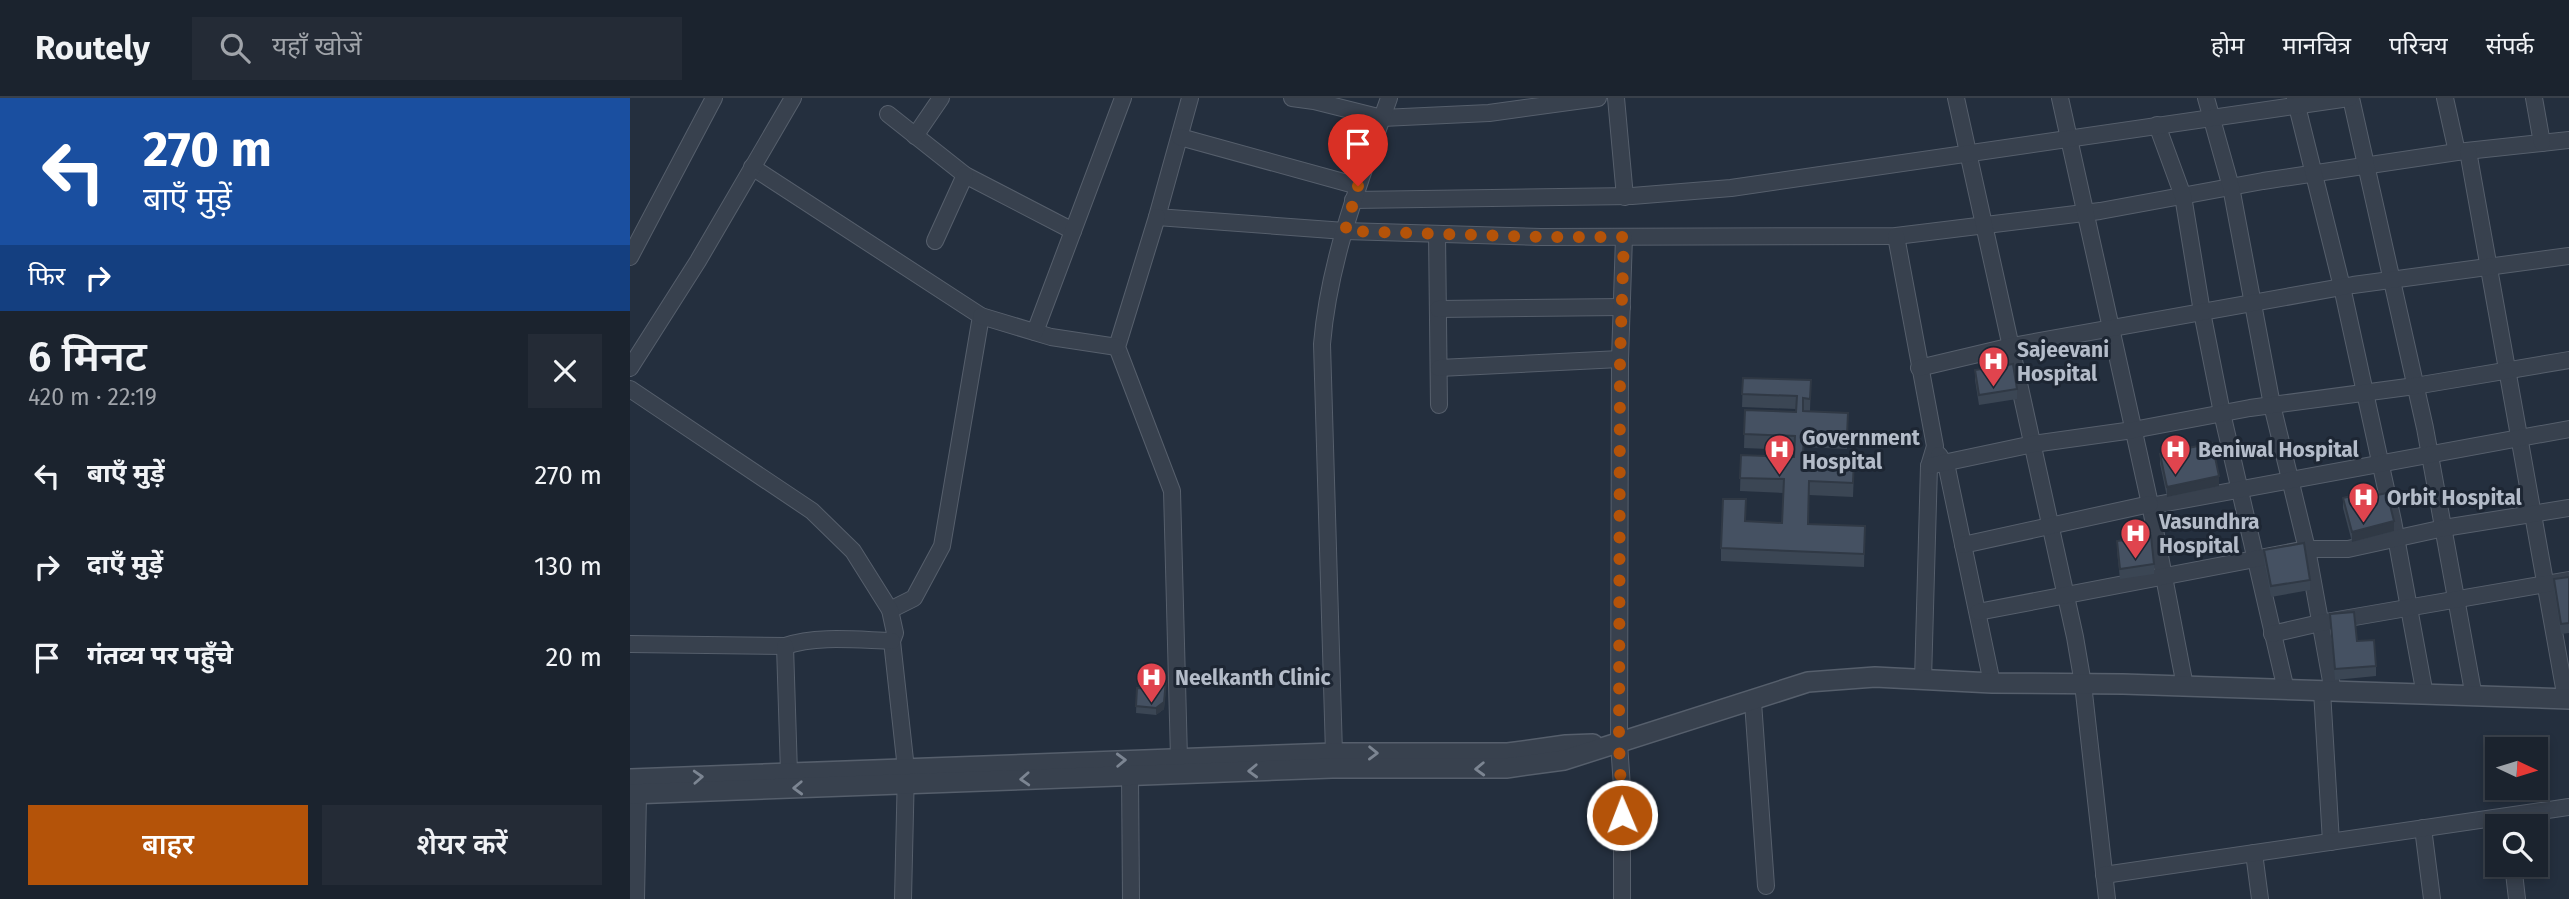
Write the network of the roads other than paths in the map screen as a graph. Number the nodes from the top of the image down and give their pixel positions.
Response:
1 (714, 98) edge
2 (793, 98) edge
3 (941, 98) edge
4 (1123, 98) edge
5 (1190, 98) edge
6 (1292, 98) edge
7 (1390, 98) edge
8 (1598, 98) edge
9 (1616, 98) edge
10 (1956, 98) edge
11 (2060, 98) edge
12 (2206, 98) edge
13 (2350, 98) edge
14 (2445, 98) edge
15 (2534, 98) edge
16 (2296, 101) edge
17 (887, 114) dead end
18 (2211, 117) junction
19 (1382, 118) junction
20 (2157, 125) junction
21 (915, 136) junction
22 (1180, 137) junction
23 (2068, 137) junction
24 (2542, 143) junction
25 (2568, 144) edge
26 (2463, 151) junction
27 (1968, 153) junction
28 (2365, 166) junction
29 (752, 167) junction
30 (2314, 174) junction
31 (965, 175) junction
32 (2231, 187) junction
33 (1355, 193) junction
34 (2183, 196) junction
35 (1625, 197) junction
36 (2084, 213) junction
37 (1157, 217) junction
38 (1984, 227) junction
39 (1073, 231) junction
40 (1345, 231) junction
41 (1437, 234) junction
42 (1896, 236) junction
43 (1624, 237) junction
44 (935, 241) dead end
45 (2569, 256) edge
46 (630, 257) edge
47 (2488, 266) junction
48 (2391, 282) junction
49 (2342, 287) junction
50 (2252, 303) junction
51 (1622, 307) junction
52 (1438, 309) junction
53 (2202, 312) junction
54 (981, 316) junction
55 (2110, 328) junction
56 (1035, 332) junction
57 (2012, 346) junction
58 (1116, 347) junction
59 (1620, 359) junction
60 (2569, 360) edge
61 (630, 368) edge
62 (1439, 368) junction
63 (1919, 368) junction
64 (2509, 370) junction
65 (2415, 386) junction
66 (630, 389) edge
67 (2365, 393) junction
68 (1439, 405) dead end
69 (2272, 405) junction
70 (2222, 413) junction
71 (2569, 429) edge
72 (2133, 430) junction
73 (2520, 438) junction
74 (2033, 444) junction
75 (2429, 453) junction
76 (2379, 462) junction
77 (1936, 464) junction
78 (2290, 479) junction
79 (2241, 488) junction
80 (2150, 505) junction
81 (2569, 508) edge
82 (2533, 512) junction
83 (2051, 526) junction
84 (2444, 528) junction
85 (2396, 540) junction
86 (1963, 545) junction
87 (2307, 549) junction
88 (2255, 559) junction
89 (2164, 575) junction
90 (2569, 580) edge
91 (2545, 584) junction
92 (2067, 595) junction
93 (2457, 600) junction
94 (2409, 609) junction
95 (890, 610) junction
96 (1978, 612) junction
97 (2320, 623) junction
98 (2272, 634) junction
99 (892, 641) junction
100 (630, 644) edge
101 (785, 646) junction
102 (1923, 680) junction
103 (1992, 683) junction
104 (2083, 684) junction
105 (2185, 687) junction
106 (2286, 690) junction
107 (2328, 692) junction
108 (2425, 695) junction
109 (2474, 697) junction
110 (2568, 699) edge
111 (1753, 702) junction
112 (1619, 743) junction
113 (1334, 752) junction
114 (1179, 758) junction
115 (789, 773) junction
116 (1130, 775) junction
117 (905, 777) junction
118 (633, 789) edge
119 (2569, 807) edge
120 (2539, 814) edge
121 (2485, 823) edge
122 (2423, 828) junction
123 (2331, 842) junction
124 (2254, 853) junction
125 (2104, 875) junction
126 (2514, 877) edge
127 (1766, 886) dead end
128 (636, 899) edge
129 (903, 899) edge
130 (1131, 899) edge
131 (1622, 899) edge
132 (2106, 899) edge
133 (2260, 899) edge
134 (2432, 899) edge
135 (2517, 899) edge

1 - 46 street
2 - 29 street
3 - 21 street
4 - 39 street
5 - 22 street
6 - 19 street
7 - 19 street
8 - 19 street
9 - 35 street
10 - 27 street
11 - 23 street
12 - 18 street
13 - 16 street
13 - 28 street
14 - 26 street
15 - 24 street
16 - 18 street
16 - 30 street
17 - 21 street
18 - 20 street
18 - 32 street
19 - 33 street
20 - 23 street
20 - 34 street
21 - 31 street
22 - 33 street
22 - 37 street
23 - 27 street
23 - 36 street
24 - 25 street
24 - 26 street
26 - 28 street
26 - 47 street
27 - 35 street
27 - 38 street
28 - 30 street
28 - 48 street
29 - 54 street
29 - 61 street
30 - 32 street
30 - 49 street
31 - 39 street
31 - 44 street
32 - 34 street
32 - 50 street
33 - 35 street
33 - 40 street
34 - 36 street
34 - 53 street
36 - 38 street
36 - 55 street
37 - 40 street
37 - 58 street
38 - 42 street
38 - 57 street
39 - 56 street
40 - 41 street
40 - 113 street
41 - 43 street
41 - 52 street
42 - 43 street
42 - 63 street
43 - 51 street
45 - 47 street
47 - 48 street
47 - 64 street
48 - 49 street
48 - 65 street
49 - 50 street
49 - 67 street
50 - 53 street
50 - 69 street
51 - 52 street
51 - 59 street
52 - 62 street
53 - 55 street
53 - 70 street
54 - 56 street
54 - 95 street
55 - 57 street
55 - 72 street
56 - 58 street
57 - 63 street
57 - 74 street
58 - 114 street
59 - 62 street
59 - 112 street
60 - 64 street
62 - 68 street
63 - 77 street
64 - 65 street
64 - 73 street
65 - 67 street
65 - 75 street
66 - 95 street
67 - 69 street
67 - 76 street
69 - 70 street
69 - 78 street
70 - 72 street
70 - 79 street
71 - 73 street
72 - 74 street
72 - 80 street
73 - 75 street
73 - 82 street
74 - 77 street
74 - 83 street
75 - 76 street
75 - 84 street
76 - 78 street
76 - 85 street
77 - 86 street
77 - 102 street
78 - 79 street
78 - 87 street
79 - 80 street
79 - 88 street
80 - 83 street
80 - 89 street
81 - 82 street
82 - 84 street
82 - 91 street
83 - 86 street
83 - 92 street
84 - 85 street
84 - 93 street
85 - 87 street
85 - 94 street
86 - 96 street
87 - 88 street
87 - 97 street
88 - 89 street
88 - 98 street
89 - 92 street
89 - 105 street
90 - 91 street
91 - 93 street
91 - 110 street
92 - 96 street
92 - 104 street
93 - 94 street
93 - 109 street
94 - 97 street
94 - 108 street
95 - 99 street
96 - 103 street
97 - 98 street
97 - 107 street
98 - 106 street
99 - 101 street
99 - 117 street
100 - 101 street
101 - 115 street
102 - 103 street
102 - 111 street
103 - 104 street
104 - 105 street
104 - 125 street
105 - 106 street
106 - 107 street
107 - 108 street
107 - 123 street
108 - 109 street
109 - 110 street
111 - 112 street
111 - 127 street
113 -> 112 street
112 -> 116 street
112 - 131 street
113 - 114 street
117 -> 114 street
115 - 117 street
118 -> 115 street
116 -> 117 street
116 - 130 street
117 -> 118 street
117 - 129 street
118 - 128 street
119 - 120 street
121 - 122 street
122 - 123 street
122 - 134 street
123 - 124 street
124 - 125 street
124 - 133 street
125 - 132 street
126 - 135 street

